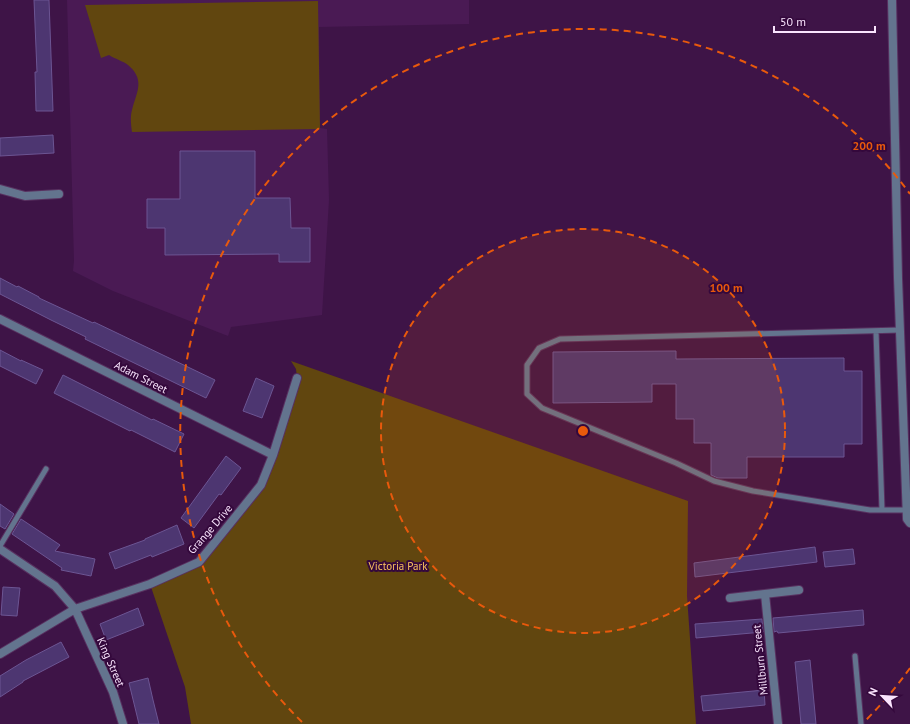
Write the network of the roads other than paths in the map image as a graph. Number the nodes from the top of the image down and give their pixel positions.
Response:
1 (892, 0) edge
2 (0, 189) edge
3 (59, 194) dead end
4 (0, 319) edge
5 (900, 330) junction
6 (876, 331) junction
7 (297, 378) dead end
8 (273, 455) junction
9 (46, 469) dead end
10 (882, 510) junction
11 (907, 510) junction
12 (910, 523) edge
13 (0, 547) edge
14 (799, 590) dead end
15 (765, 594) junction
16 (730, 598) dead end
17 (75, 609) junction
18 (0, 654) edge
19 (855, 656) dead end
20 (123, 724) edge
21 (774, 724) edge
22 (778, 724) edge
23 (861, 724) edge

1 - 5 street
2 - 3 street
4 - 8 street, Adam Street
5 - 6 lane
5 - 11 street
6 - 10 lane
6 - 10 lane
7 - 8 street, Grange Drive
8 - 17 street, Grange Drive
9 - 13 lane
10 - 11 lane
11 - 12 street
13 - 17 street, King Street
14 - 15 street
15 - 16 street
15 - 22 street, Millburn Street
17 - 18 street, Grange Drive
17 - 20 street, King Street
19 - 23 lane
21 - 22 street

